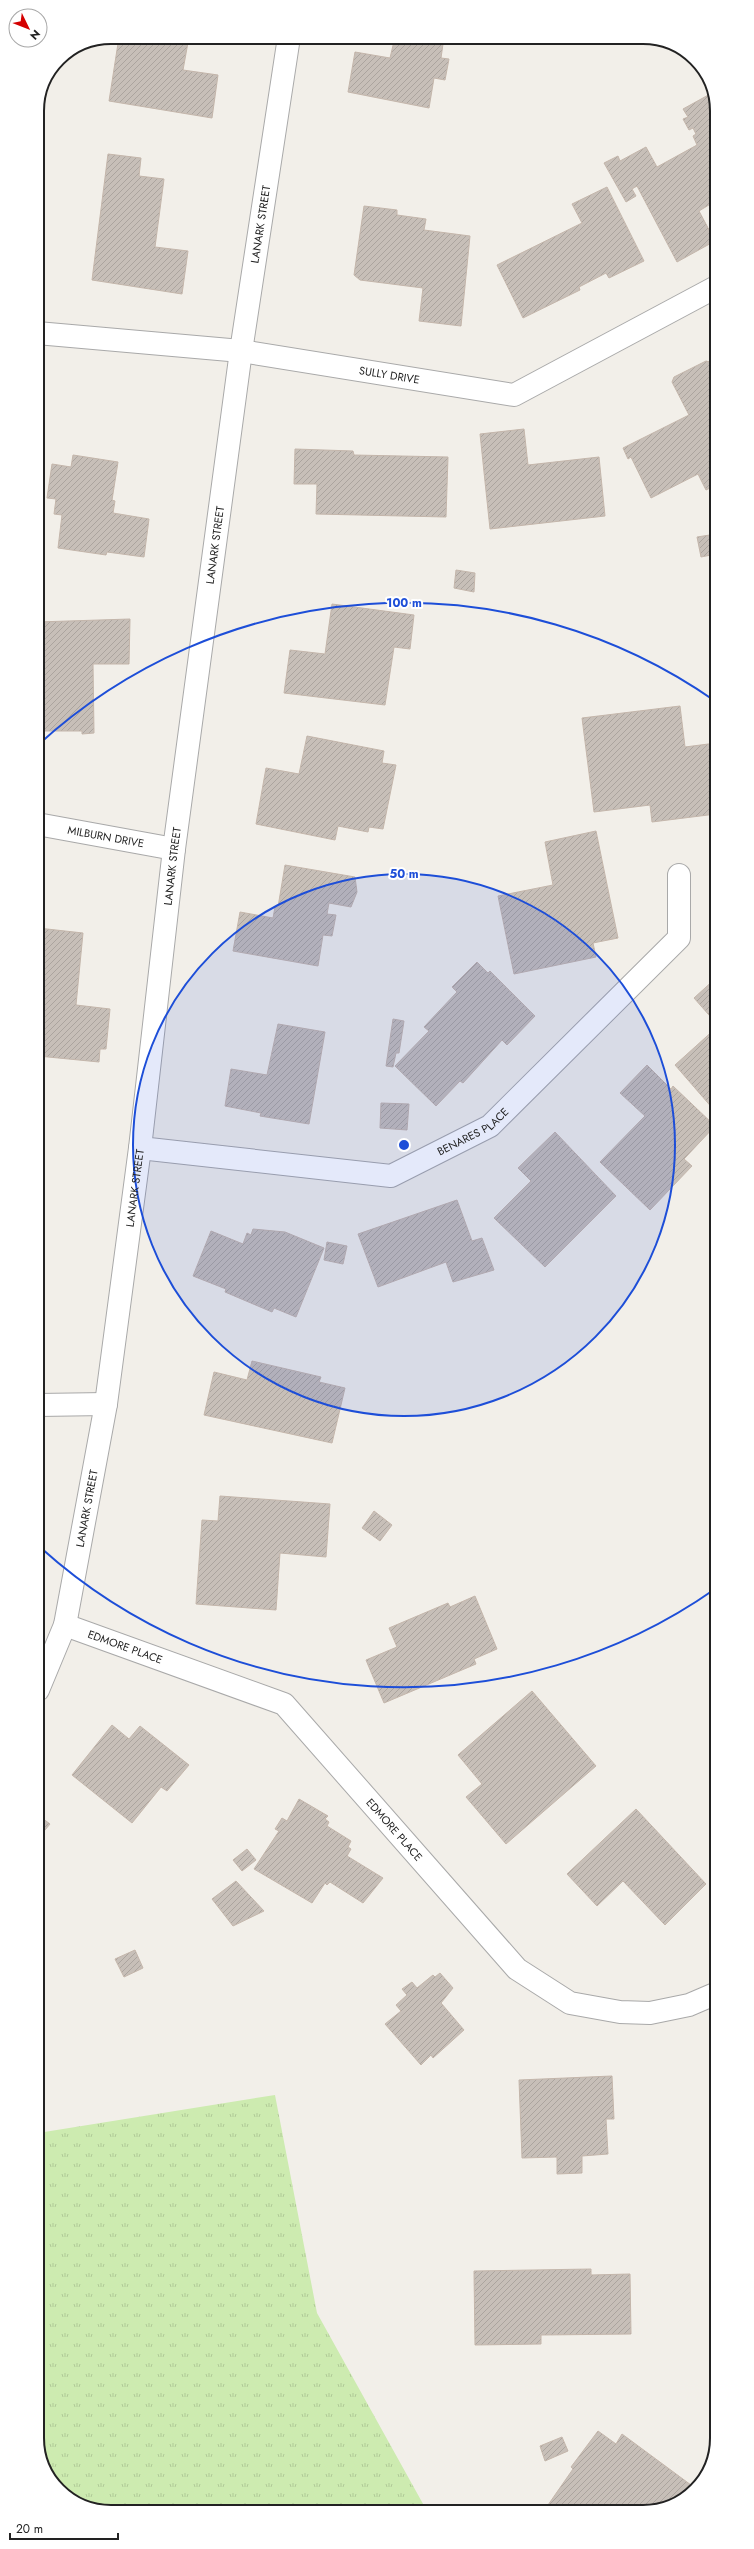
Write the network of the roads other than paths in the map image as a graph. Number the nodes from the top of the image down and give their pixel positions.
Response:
1 (288, 44) edge
2 (710, 290) edge
3 (44, 334) edge
4 (241, 350) junction
5 (44, 825) edge
6 (174, 849) junction
7 (679, 875) dead end
8 (140, 1148) junction
9 (44, 1404) edge
10 (106, 1404) junction
11 (66, 1625) junction
12 (44, 1676) edge
13 (710, 1996) edge

1 - 4 street, LANARK STREET
2 - 4 street, SULLY DRIVE
3 - 4 street, SULLY DRIVE
4 - 6 street, LANARK STREET
5 - 6 street, MILBURN DRIVE
6 - 8 street, LANARK STREET
7 - 8 street, BENARES PLACE
8 - 10 street, LANARK STREET
9 - 10 street
10 - 11 street, LANARK STREET
11 - 12 street, LANARK STREET
11 - 13 street, EDMORE PLACE

